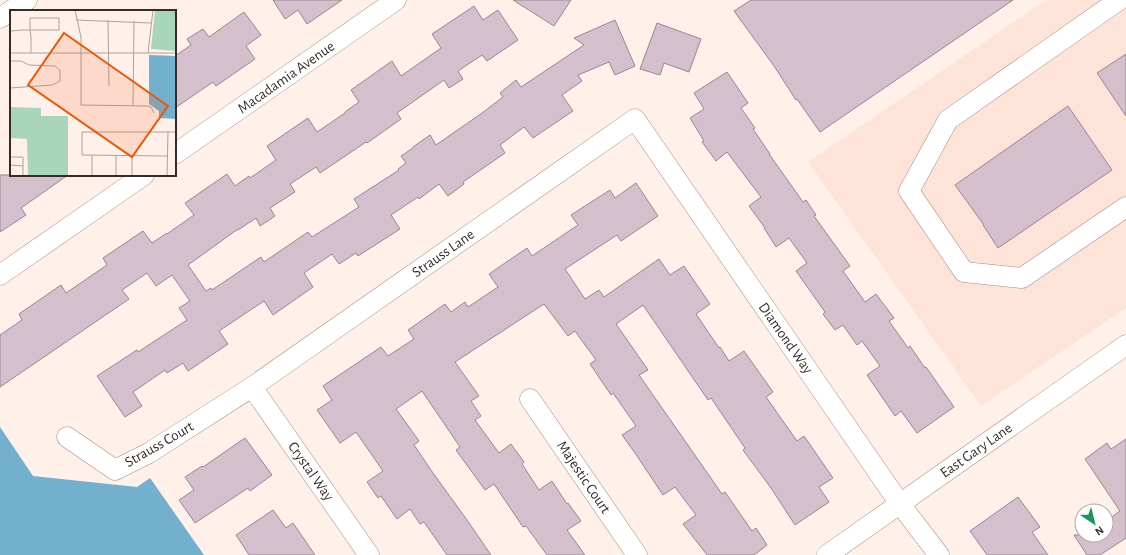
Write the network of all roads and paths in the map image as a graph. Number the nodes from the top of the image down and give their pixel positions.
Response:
1 (27, 0) edge
2 (396, 0) edge
3 (1119, 0) edge
4 (2, 14) edge
5 (634, 119) joint
6 (176, 153) edge
7 (143, 176) edge
8 (1126, 207) edge
9 (0, 275) edge
10 (1126, 345) edge
11 (252, 387) junction
12 (530, 398) dead end
13 (67, 437) dead end
14 (900, 504) junction
15 (369, 555) edge
16 (637, 555) edge
17 (827, 555) edge
18 (938, 555) edge

1 - 4 street
2 - 6 street, Macadamia Avenue
3 - 8 street
5 - 11 street, Strauss Lane
5 - 14 street, Diamond Way
7 - 9 street
10 - 14 street, East Gary Lane
11 - 13 street, Strauss Court
11 - 15 street, Crystal Way
12 - 16 street, Majestic Court
14 - 17 street, East Gary Lane
14 - 18 street, Diamond Way

